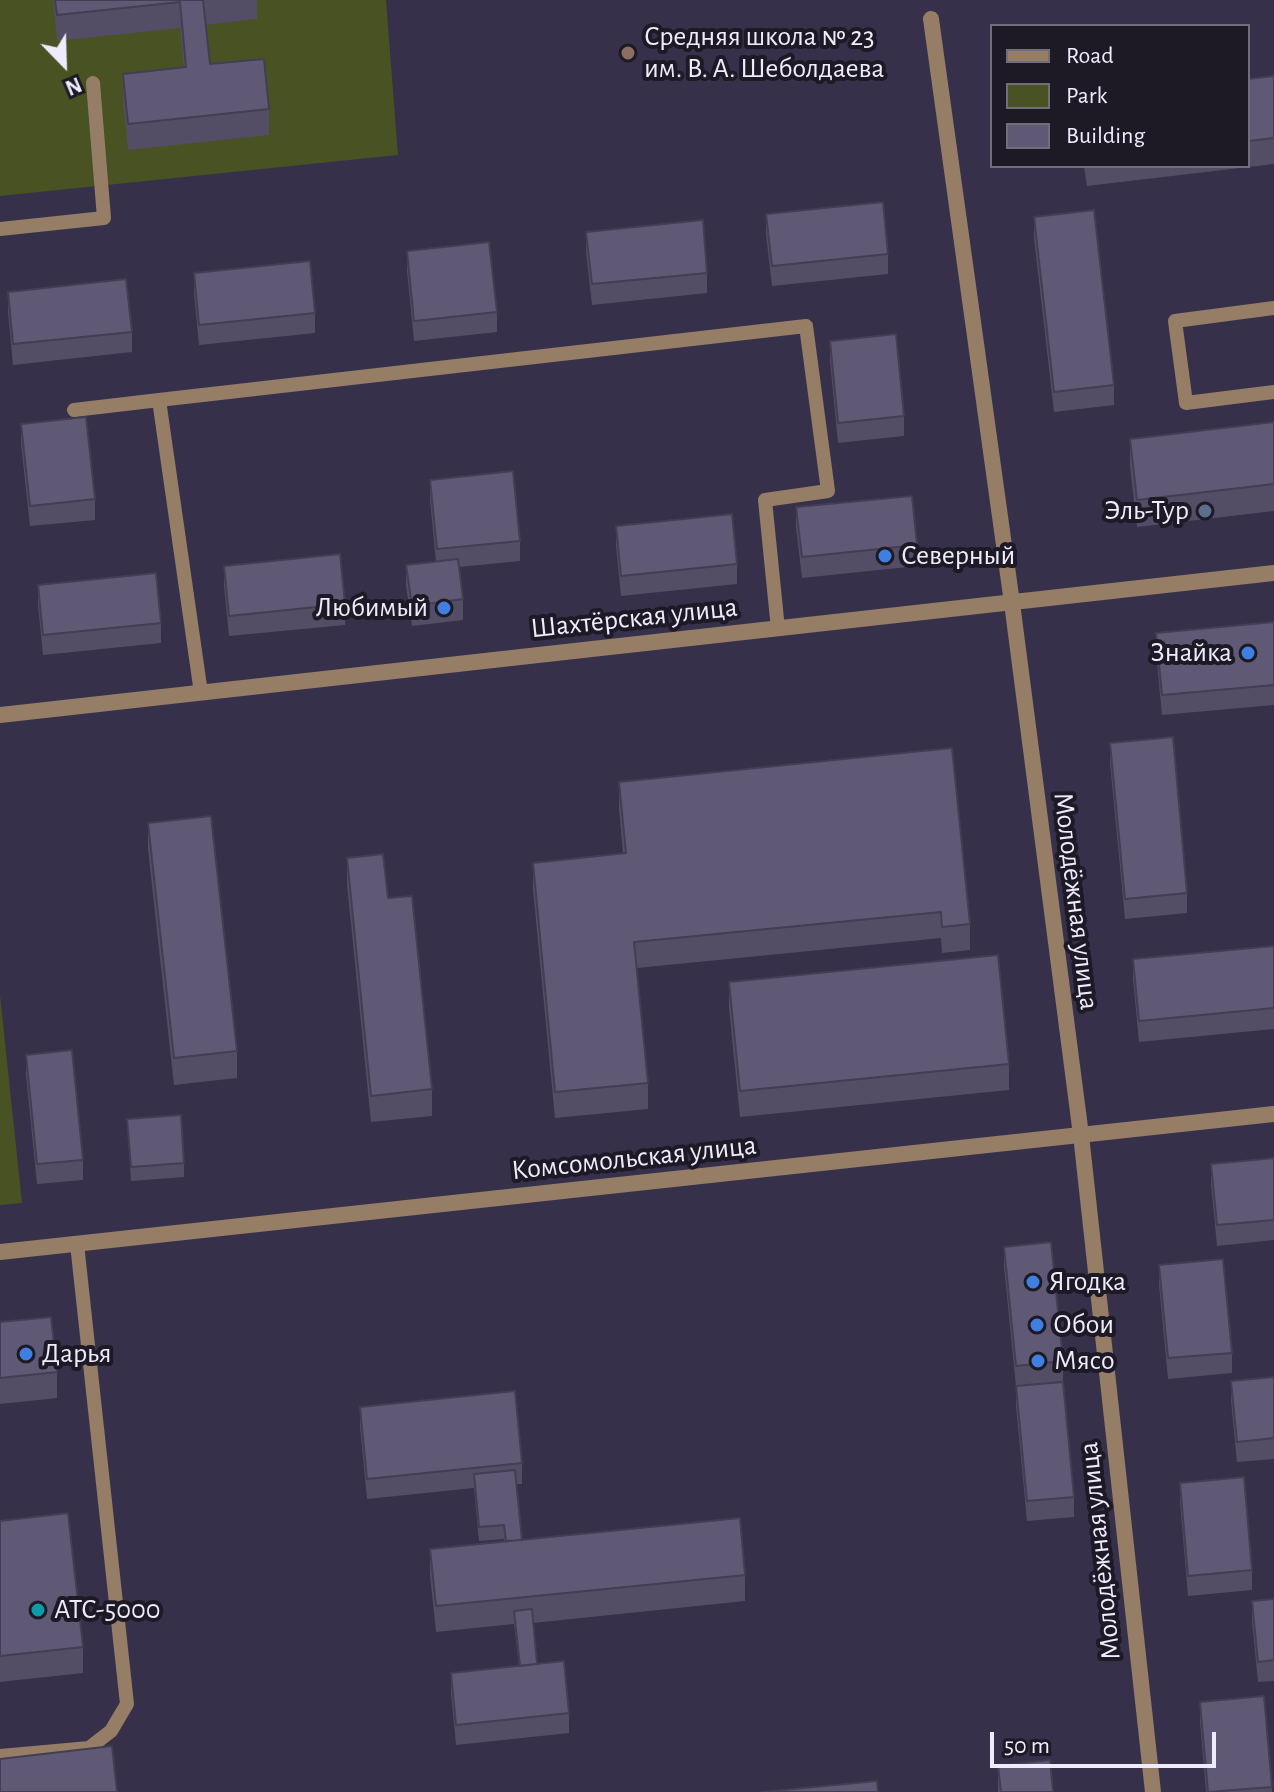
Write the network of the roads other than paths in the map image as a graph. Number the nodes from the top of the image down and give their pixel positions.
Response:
1 (931, 19) dead end
2 (93, 83) dead end
3 (0, 229) edge
4 (1274, 308) edge
5 (1274, 392) edge
6 (159, 400) junction
7 (74, 410) dead end
8 (1274, 573) edge
9 (1012, 603) junction
10 (778, 629) junction
11 (201, 693) junction
12 (0, 715) edge
13 (1274, 1114) edge
14 (1081, 1135) junction
15 (77, 1244) junction
16 (0, 1252) edge
17 (0, 1756) edge
18 (1153, 1792) edge

1 - 9 street, Молодёжная улица
2 - 3 lane
4 - 5 lane
6 - 7 lane
6 - 10 lane
6 - 11 lane
8 - 9 street, Шахтёрская улица
9 - 10 street, Шахтёрская улица
9 - 14 street, Молодёжная улица
10 - 11 street, Шахтёрская улица
11 - 12 street, Шахтёрская улица
13 - 14 street, Комсомольская улица
14 - 15 street, Комсомольская улица
14 - 18 street, Молодёжная улица
15 - 16 street, Комсомольская улица
15 - 17 lane

